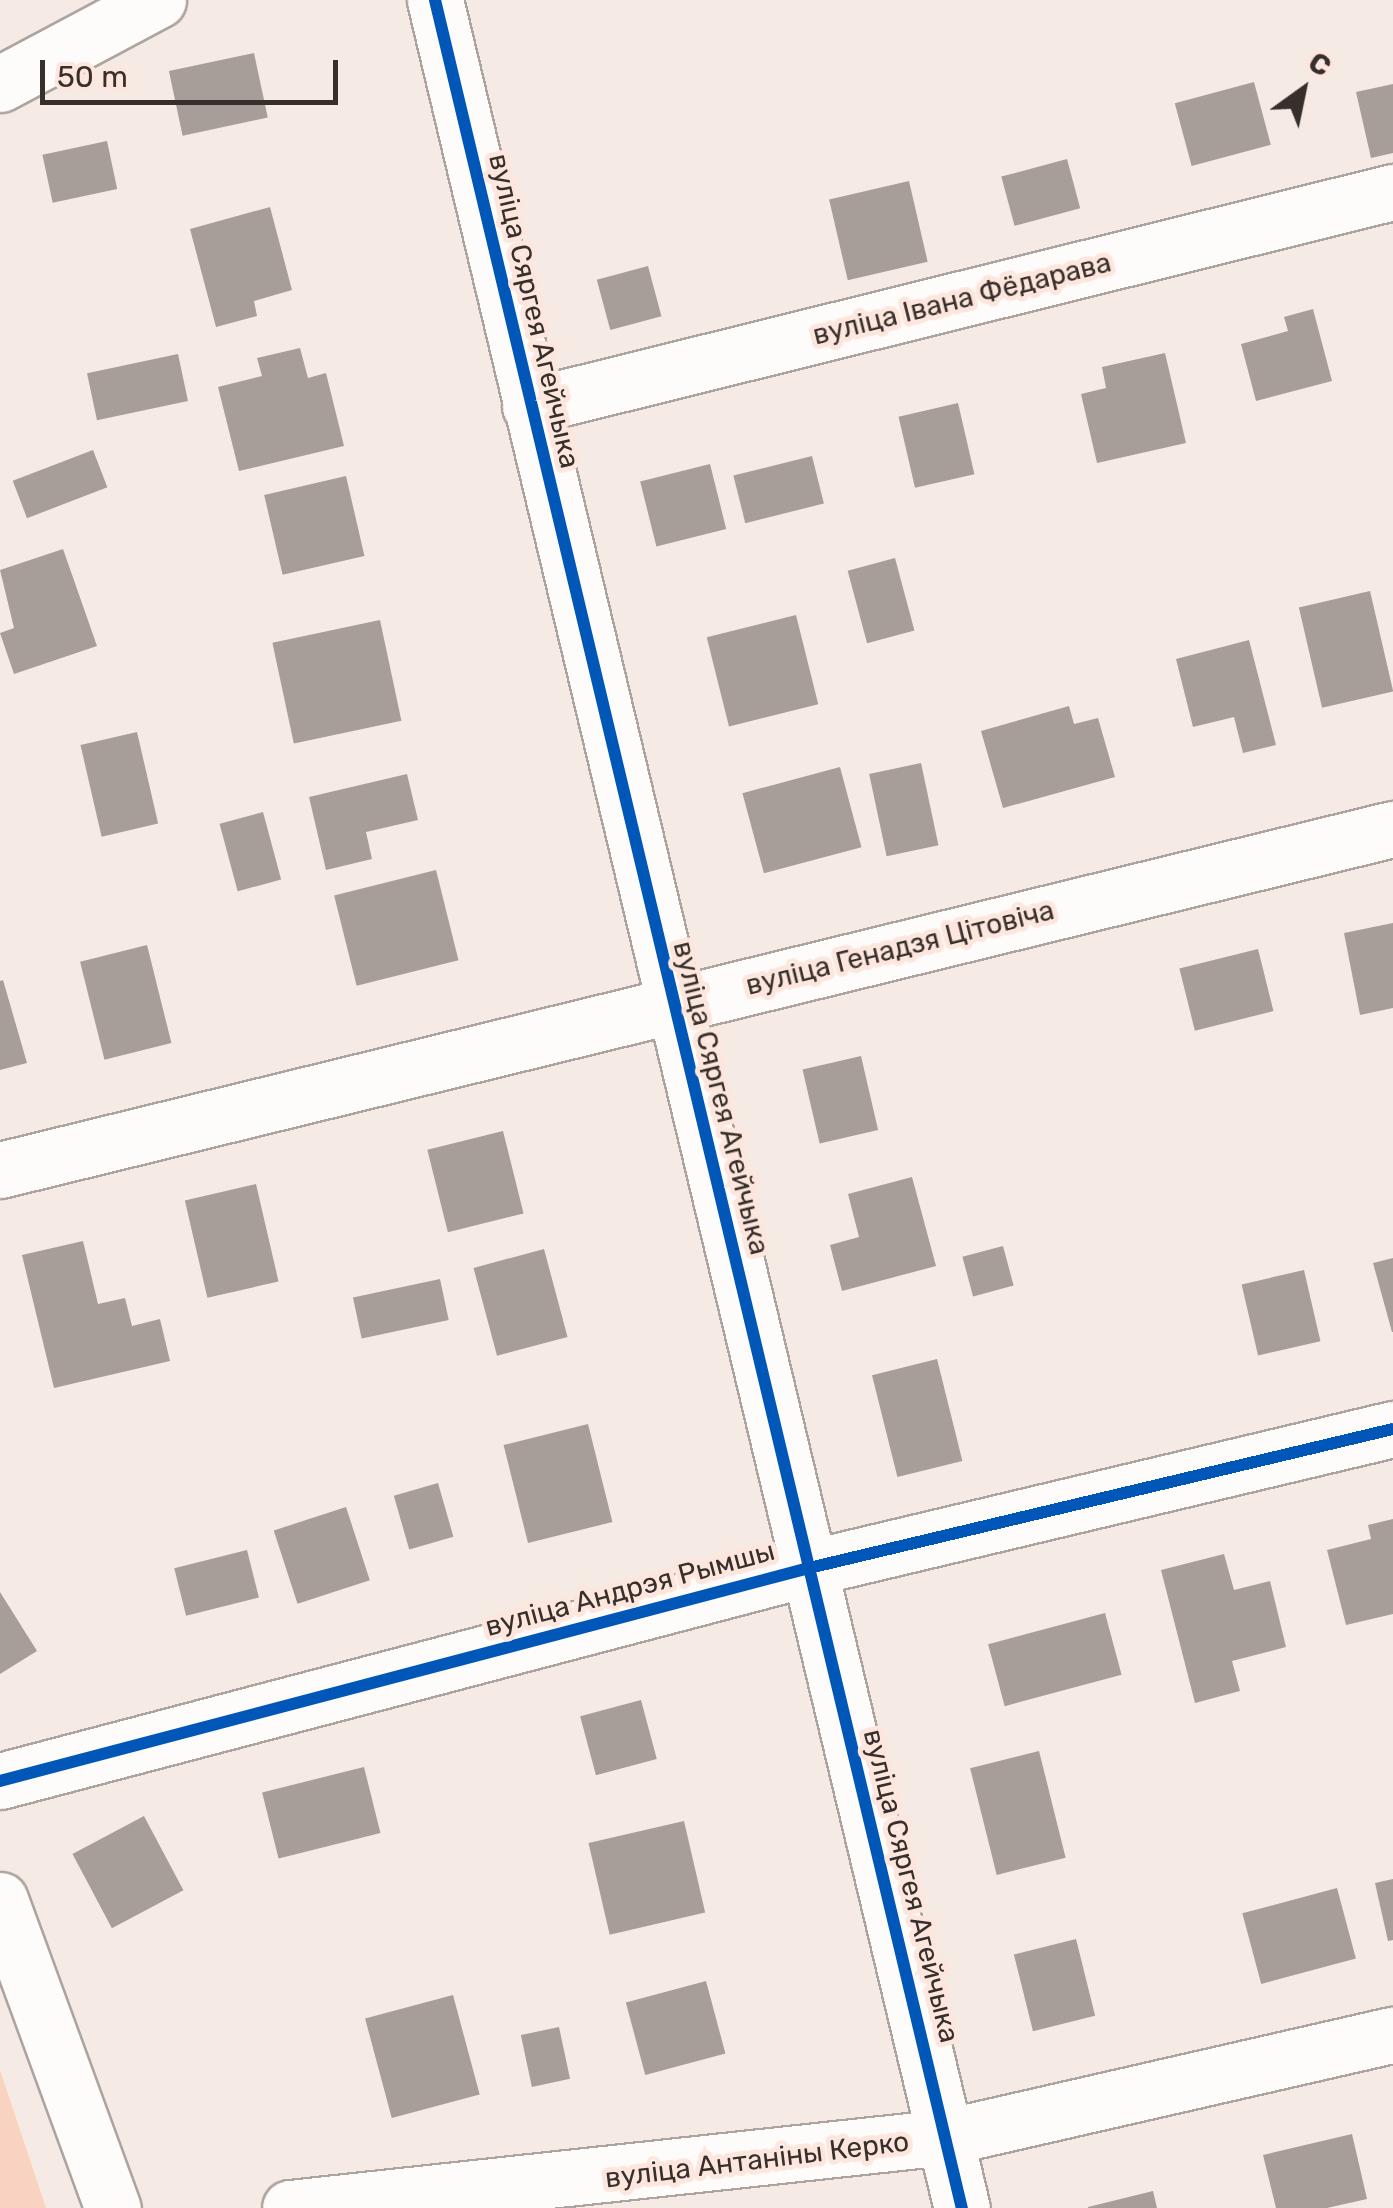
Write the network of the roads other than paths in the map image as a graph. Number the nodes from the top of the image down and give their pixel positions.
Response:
1 (158, 0) edge
2 (435, 0) edge
3 (0, 84) edge
4 (1393, 192) edge
5 (530, 406) junction
6 (1393, 829) edge
7 (672, 1003) junction
8 (0, 1170) edge
9 (1393, 1429) edge
10 (809, 1568) junction
11 (0, 1781) edge
12 (0, 1900) edge
13 (1393, 2034) edge
14 (946, 2137) junction
15 (114, 2208) edge
16 (290, 2208) edge
17 (962, 2208) edge

1 - 3 street
2 - 5 street, вуліца Сяргея Агейчыка
4 - 5 street, вуліца Івана Фёдарава
5 - 7 street, вуліца Сяргея Агейчыка
6 - 7 street, вуліца Генадзя Цітовіча
7 - 8 street, вуліца Генадзя Цітовіча
7 - 10 street, вуліца Сяргея Агейчыка
9 - 10 street, вуліца Андрэя Рымшы
10 - 11 street, вуліца Андрэя Рымшы
10 - 14 street, вуліца Сяргея Агейчыка
12 - 15 street
13 - 14 street, вуліца Антаніны Керко
14 - 16 street, вуліца Антаніны Керко
14 - 17 street, вуліца Сяргея Агейчыка

